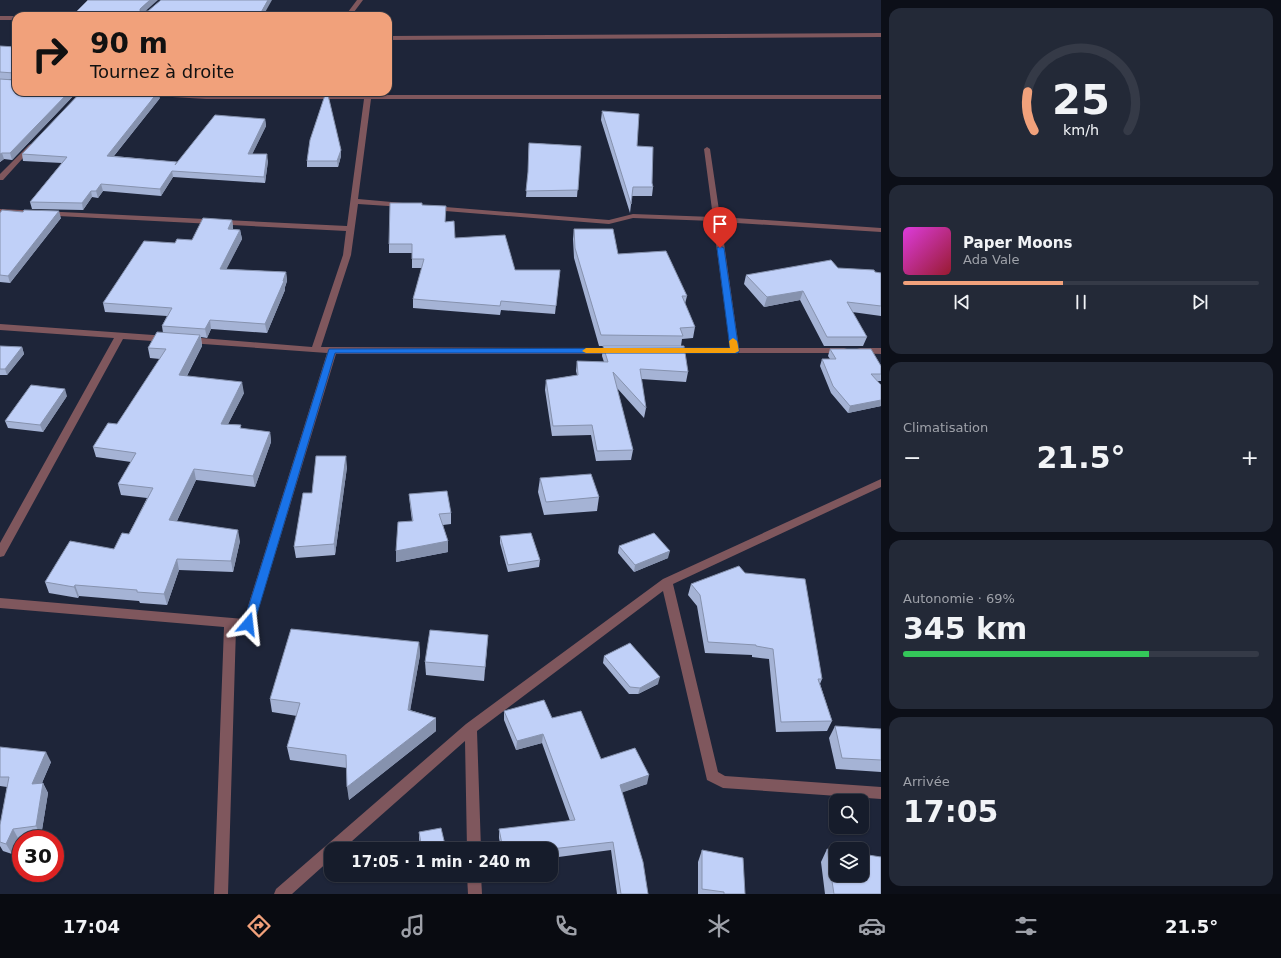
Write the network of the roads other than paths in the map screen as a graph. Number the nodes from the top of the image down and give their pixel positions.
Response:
1 (360, 0) edge
2 (351, 12) edge
3 (0, 18) edge
4 (12, 18) edge
5 (881, 35) edge
6 (392, 38) edge
7 (189, 96) edge
8 (246, 96) edge
9 (326, 96) edge
10 (368, 97) junction
11 (881, 97) edge
12 (38, 139) edge
13 (707, 149) dead end
14 (0, 178) edge
15 (354, 202) junction
16 (410, 206) edge
17 (426, 207) edge
18 (0, 211) edge
19 (716, 219) junction
20 (350, 229) junction
21 (881, 230) edge
22 (0, 327) edge
23 (120, 336) junction
24 (316, 349) junction
25 (332, 350) junction
26 (624, 351) edge
27 (664, 351) edge
28 (735, 351) junction
29 (881, 351) edge
30 (881, 483) edge
31 (0, 553) edge
32 (667, 582) junction
33 (0, 603) edge
34 (230, 622) junction
35 (471, 728) junction
36 (881, 793) edge
37 (341, 842) edge
38 (474, 842) edge
39 (324, 857) edge
40 (474, 882) edge
41 (221, 894) edge
42 (281, 894) edge
43 (475, 894) edge

1 - 2 street
3 - 4 street
5 - 6 street
7 - 8 street
9 - 10 street
10 - 11 street
10 - 15 street
12 - 14 street
13 - 19 street
15 - 16 street
15 - 20 street
17 - 19 street
18 - 20 street
19 - 21 street
19 - 28 street
20 - 24 street
22 - 23 street
23 - 24 street
23 - 31 street
24 - 25 street
25 - 26 street
25 - 34 street
27 - 28 street
28 - 29 street
30 - 32 street
32 - 35 street
32 - 36 street
33 - 34 street
34 - 41 street
35 - 37 street
35 - 38 street
39 - 42 street
40 - 43 street

